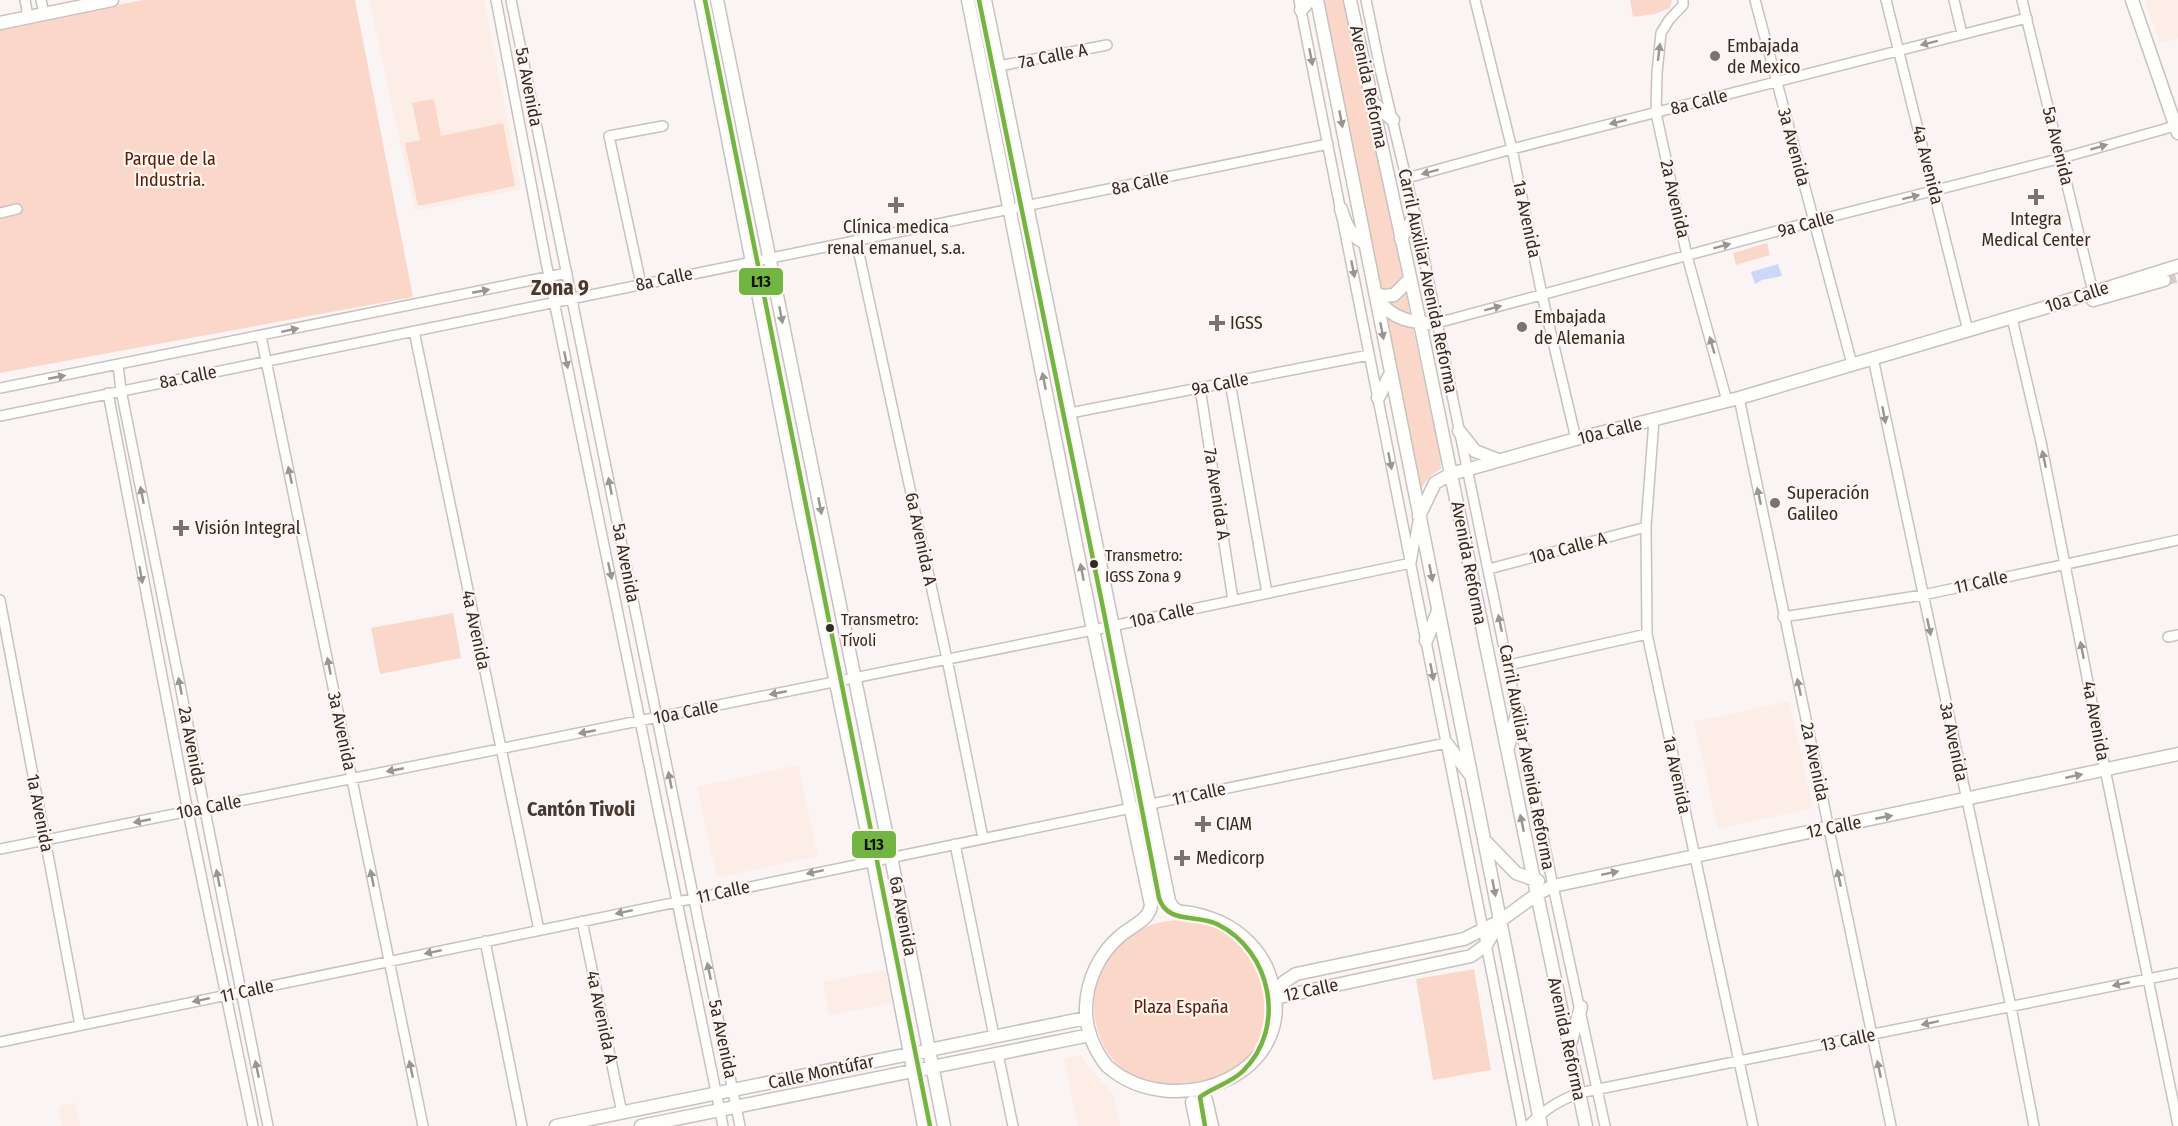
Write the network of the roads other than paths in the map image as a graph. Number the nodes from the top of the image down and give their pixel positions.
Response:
1 (25, 0) edge
2 (41, 0) edge
3 (111, 0) edge
4 (496, 0) edge
5 (511, 0) edge
6 (701, 0) edge
7 (717, 0) edge
8 (968, 0) edge
9 (985, 0) edge
10 (1317, 0) edge
11 (1350, 0) edge
12 (1366, 0) edge
13 (1475, 0) edge
14 (1683, 0) edge
15 (1755, 0) edge
16 (1886, 0) edge
17 (1954, 0) edge
18 (2022, 0) edge
19 (2132, 0) edge
20 (1304, 3) edge
21 (44, 14) junction
22 (28, 17) junction
23 (2026, 18) junction
24 (0, 23) edge
25 (1962, 34) junction
26 (1107, 45) dead end
27 (1899, 51) junction
28 (999, 66) junction
29 (1777, 82) junction
30 (1372, 102) junction
31 (1656, 113) junction
32 (1393, 120) junction
33 (663, 126) dead end
34 (2177, 130) edge
35 (1328, 144) junction
36 (1512, 149) junction
37 (2062, 158) junction
38 (1407, 178) junction
39 (1934, 191) junction
40 (1028, 206) junction
41 (17, 209) dead end
42 (1341, 209) junction
43 (1010, 210) junction
44 (0, 213) edge
45 (1415, 215) junction
46 (1814, 221) junction
47 (1401, 239) junction
48 (856, 240) junction
49 (1365, 243) junction
50 (1688, 256) junction
51 (770, 257) junction
52 (753, 261) junction
53 (2178, 266) edge
54 (567, 273) junction
55 (549, 278) junction
56 (1410, 279) junction
57 (2164, 280) tunnel mouth
58 (641, 284) junction
59 (2093, 292) junction
60 (1375, 293) junction
61 (1542, 295) junction
62 (572, 298) junction
63 (554, 302) junction
64 (2047, 307) junction
65 (2012, 318) junction
66 (1420, 323) junction
67 (1437, 323) junction
68 (414, 331) junction
69 (1968, 331) junction
70 (261, 336) junction
71 (1370, 355) junction
72 (1873, 358) junction
73 (267, 361) junction
74 (1852, 364) junction
75 (118, 365) junction
76 (1391, 373) junction
77 (1230, 382) junction
78 (0, 388) edge
79 (1200, 388) junction
80 (121, 390) junction
81 (108, 393) junction
82 (1378, 398) junction
83 (1733, 400) junction
84 (1070, 413) junction
85 (0, 416) edge
86 (1654, 420) junction
87 (1459, 432) junction
88 (1576, 439) junction
89 (1500, 460) junction
90 (1467, 470) junction
91 (1451, 474) junction
92 (1419, 516) junction
93 (618, 526) junction
94 (1646, 527) junction
95 (601, 529) junction
96 (2178, 540) edge
97 (1411, 563) junction
98 (2066, 564) junction
99 (1489, 569) junction
100 (1267, 593) junction
101 (1923, 595) junction
102 (0, 600) edge
103 (1233, 600) junction
104 (1438, 610) junction
105 (1784, 617) junction
106 (1114, 625) junction
107 (1093, 630) junction
108 (1647, 634) junction
109 (1426, 641) junction
110 (947, 659) junction
111 (1509, 665) junction
112 (854, 678) junction
113 (835, 682) junction
114 (1518, 710) junction
115 (657, 717) junction
116 (640, 721) junction
117 (1446, 743) junction
118 (500, 749) junction
119 (1507, 751) junction
120 (2178, 754) edge
121 (2105, 770) junction
122 (1472, 776) junction
123 (352, 779) junction
124 (1966, 799) junction
125 (1149, 804) junction
126 (204, 808) junction
127 (1131, 808) junction
128 (188, 812) junction
129 (1829, 828) junction
130 (983, 838) junction
131 (45, 840) junction
132 (1484, 840) junction
133 (955, 844) junction
134 (0, 849) edge
135 (1694, 855) junction
136 (891, 857) junction
137 (873, 861) junction
138 (1534, 880) junction
139 (1553, 886) junction
140 (1537, 894) junction
141 (694, 898) junction
142 (678, 901) junction
143 (582, 921) junction
144 (1500, 921) junction
145 (539, 930) junction
146 (1483, 930) junction
147 (484, 941) junction
148 (1486, 945) junction
149 (1507, 956) junction
150 (389, 961) junction
151 (2178, 973) edge
152 (2148, 979) junction
153 (241, 992) junction
154 (227, 995) junction
155 (1275, 998) junction
156 (1581, 1007) junction
157 (2011, 1007) junction
158 (1086, 1018) junction
159 (80, 1025) junction
160 (1090, 1035) junction
161 (1872, 1035) junction
162 (994, 1036) junction
163 (0, 1042) edge
164 (1569, 1046) junction
165 (929, 1049) junction
166 (910, 1053) junction
167 (998, 1054) junction
168 (1739, 1062) junction
169 (933, 1067) junction
170 (913, 1071) junction
171 (1598, 1089) junction
172 (733, 1090) junction
173 (717, 1093) junction
174 (1579, 1093) junction
175 (1206, 1100) junction
176 (1192, 1102) junction
177 (736, 1107) junction
178 (720, 1110) junction
179 (622, 1113) junction
180 (1540, 1121) edge
181 (2178, 1125) edge
182 (253, 1126) edge
183 (268, 1126) edge
184 (423, 1126) edge
185 (522, 1126) edge
186 (556, 1126) edge
187 (641, 1126) edge
188 (723, 1126) edge
189 (740, 1126) edge
190 (924, 1126) edge
191 (944, 1126) edge
192 (1012, 1126) edge
193 (1197, 1126) edge
194 (1212, 1126) edge
195 (1522, 1126) edge
196 (1528, 1126) edge
197 (1586, 1126) edge
198 (1605, 1126) edge
199 (1753, 1126) edge
200 (1891, 1126) edge
201 (2034, 1126) edge

1 - 22 street
2 - 21 street
3 - 21 main road
4 - 55 street, 5a Avenida
5 - 54 street, 5a Avenida
6 - 52 main road, 6a Avenida
7 - 51 main road, 6a Avenida
8 - 43 main road
9 - 28 main road
10 -> 49 main road, Avenida Reforma
11 - 30 main road, Avenida Reforma
12 - 32 street, Carril Auxiliar Avenida Reforma
13 - 36 street, 1a Avenida
31 -> 14 street, 2a Avenida
15 - 29 street, 3a Avenida
16 - 27 street, 4a Avenida
17 - 25 street
18 - 23 street, 5a Avenida
19 - 34 main road
20 -> 35 street
21 - 22 main road
22 - 24 main road
23 - 25 street, 8a Calle
23 - 37 street, 5a Avenida
25 -> 27 street, 8a Calle
26 - 28 street, 7a Calle A
27 - 29 street, 8a Calle
27 - 39 street, 4a Avenida
28 - 40 main road
29 - 31 street, 8a Calle
29 - 46 street, 3a Avenida
30 - 32 main road
30 - 47 main road, Avenida Reforma
31 -> 36 street, 8a Calle
31 - 50 street, 2a Avenida
32 - 38 street, Carril Auxiliar Avenida Reforma
33 - 58 street
37 -> 34 street, 9a Calle
35 - 40 street, 8a Calle
35 - 42 street
36 -> 38 street, 8a Calle
36 - 61 street, 1a Avenida
37 - 39 street, 9a Calle
37 - 59 street, 5a Avenida
38 - 45 street, Carril Auxiliar Avenida Reforma
46 -> 39 street, 9a Calle
39 - 69 street, 4a Avenida
40 - 43 street, 8a Calle
40 - 84 main road
41 - 44 street
42 - 49 main road
42 -> 71 street
43 - 48 street, 8a Calle
107 -> 43 main road
45 - 47 main road
45 - 67 street, Carril Auxiliar Avenida Reforma
50 -> 46 street, 9a Calle
46 - 74 street, 3a Avenida
47 - 56 main road, Avenida Reforma
48 - 51 street, 8a Calle
48 - 110 street, 6a Avenida A
49 - 60 main road, Avenida Reforma
50 - 61 street, 9a Calle
83 -> 50 street, 2a Avenida
51 - 52 street, 8a Calle
51 -> 112 main road, 6a Avenida
52 - 58 street, 8a Calle
52 - 113 main road, 6a Avenida
53 - 59 main road, 10a Calle
54 - 55 street, 8a Calle
54 - 62 street, 5a Avenida
55 - 63 street, 5a Avenida
70 -> 55 street, 8a Calle
56 - 60 main road
56 - 66 main road, Avenida Reforma
57 - 64 main road
58 - 62 street, 8a Calle
59 - 64 main road, 10a Calle
60 - 66 main road
60 -> 76 main road, Avenida Reforma
67 -> 61 street, 9a Calle
61 - 88 street, 1a Avenida
62 - 63 street, 8a Calle
93 -> 62 street, 5a Avenida
63 - 68 street, 8a Calle
63 -> 95 street, 5a Avenida
64 - 65 main road, 10a Calle
65 - 69 main road, 10a Calle
98 -> 65 street, 4a Avenida
66 - 67 main road
66 - 91 main road, Avenida Reforma
67 - 87 street, Carril Auxiliar Avenida Reforma
68 - 73 street, 8a Calle
68 - 118 street, 4a Avenida
69 - 72 main road, 10a Calle
70 - 73 street, 3a Avenida
70 - 75 street, 8a Calle
71 - 77 street, 9a Calle
71 - 82 street
72 - 74 main road, 10a Calle
72 -> 101 street, 3a Avenida
73 - 80 street, 8a Calle
123 -> 73 street, 3a Avenida
74 - 83 main road, 10a Calle
78 -> 75 street, 8a Calle
75 - 80 street, 2a Avenida
76 - 82 main road
76 - 92 main road, Avenida Reforma
77 - 79 street, 9a Calle
77 - 100 street, 7a Avenida A
79 - 84 street, 9a Calle
79 - 103 street, 7a Avenida A
80 - 81 street, 8a Calle
126 -> 80 street, 2a Avenida
81 - 85 street, 8a Calle
81 -> 128 street, 2a Avenida
82 -> 97 street
83 - 86 main road, 10a Calle
105 -> 83 street, 2a Avenida
84 - 106 main road
86 - 88 main road, 10a Calle
86 - 94 street, 1a Avenida
87 - 89 main road
87 - 90 street, Carril Auxiliar Avenida Reforma
88 - 89 main road, 10a Calle
89 - 90 main road, 10a Calle
90 - 91 main road, 10a Calle
90 - 99 street, Carril Auxiliar Avenida Reforma
91 - 92 main road, 10a Calle
91 - 119 main road, Avenida Reforma
92 - 97 street, 10a Calle
92 -> 104 main road, Avenida Reforma
93 - 95 street
93 - 115 street, 5a Avenida
94 - 99 street, 10a Calle A
94 - 108 street, 1a Avenida
95 -> 116 street, 5a Avenida
96 - 98 street, 11 Calle
97 - 100 street, 10a Calle
97 - 109 street
98 - 101 street, 11 Calle
121 -> 98 street, 4a Avenida
111 -> 99 street, Carril Auxiliar Avenida Reforma
100 - 103 street, 10a Calle
101 - 105 street, 11 Calle
101 -> 124 street, 3a Avenida
102 - 131 street, 1a Avenida
103 - 106 street, 10a Calle
104 - 109 main road
104 - 122 main road, Avenida Reforma
129 -> 105 street, 2a Avenida
106 - 107 street, 10a Calle
106 - 125 main road
107 - 110 street, 10a Calle
107 - 127 main road
108 - 111 street
108 - 135 street, 1a Avenida
109 -> 117 street
110 - 112 street, 10a Calle
110 - 130 street, 6a Avenida A
111 - 114 street, Carril Auxiliar Avenida Reforma
112 - 113 street, 10a Calle
112 - 136 main road, 6a Avenida
113 -> 115 street, 10a Calle
113 - 137 main road, 6a Avenida
114 - 119 main road
114 - 139 street, Carril Auxiliar Avenida Reforma
115 - 116 street, 10a Calle
141 -> 115 street, 5a Avenida
116 -> 118 street, 10a Calle
116 - 142 street, 5a Avenida
117 - 122 main road
117 - 125 street, 11 Calle
117 - 146 street
118 -> 123 street, 10a Calle
118 - 145 street, 4a Avenida
138 -> 119 main road, Avenida Reforma
120 - 121 main road, 12 Calle
124 -> 121 main road, 12 Calle
121 - 152 street, 4a Avenida
122 - 132 main road, Avenida Reforma
123 - 126 street, 10a Calle
150 -> 123 street, 3a Avenida
129 -> 124 main road, 12 Calle
124 - 157 street, 3a Avenida
125 - 127 street, 11 Calle
125 - 155 main road
126 - 128 street, 10a Calle
153 -> 126 street, 2a Avenida
127 - 130 street, 11 Calle
127 - 158 main road
128 -> 131 street, 10a Calle
128 - 154 street, 2a Avenida
129 - 135 main road, 12 Calle
161 -> 129 street, 2a Avenida
130 - 133 street, 11 Calle
131 - 134 street, 10a Calle
131 - 159 street, 1a Avenida
132 - 138 main road
132 -> 144 main road, Avenida Reforma
133 - 136 street, 11 Calle
133 - 162 street
139 -> 135 main road, 12 Calle
135 - 168 street, 1a Avenida
136 - 137 street, 11 Calle
136 - 165 main road, 6a Avenida
137 -> 141 street, 11 Calle
137 - 166 main road, 6a Avenida
138 - 139 main road
138 - 140 main road, Avenida Reforma
139 - 140 main road, 12 Calle
139 - 156 street, Carril Auxiliar Avenida Reforma
140 - 144 main road, 12 Calle
140 - 164 main road, Avenida Reforma
141 - 142 street, 11 Calle
172 -> 141 street, 5a Avenida
142 -> 143 street, 11 Calle
142 - 173 street, 5a Avenida
143 - 145 street, 11 Calle
143 - 179 street, 4a Avenida A
144 - 146 main road, 12 Calle
144 - 148 main road, 12 Calle
144 - 149 main road, Avenida Reforma
145 - 147 street, 11 Calle
146 - 148 street
146 - 155 main road, 12 Calle
147 -> 150 street, 11 Calle
147 - 185 street
148 - 149 main road
148 - 155 main road, 12 Calle
148 - 195 street
149 - 180 main road, Avenida Reforma
150 - 153 street, 11 Calle
184 -> 150 street, 3a Avenida
151 - 152 street, 13 Calle
152 -> 157 street, 13 Calle
152 - 181 street, 4a Avenida
153 - 154 street, 11 Calle
183 -> 153 street, 2a Avenida
154 -> 159 street, 11 Calle
154 - 182 street, 2a Avenida
155 - 175 main road
156 - 164 main road
156 - 171 street, Carril Auxiliar Avenida Reforma
157 -> 161 street, 13 Calle
157 - 201 street, 3a Avenida
158 - 160 main road
158 - 162 main road, Calle Montúfar
159 - 163 street, 11 Calle
160 - 167 main road, Calle Montúfar
160 - 176 main road
161 - 168 street, 13 Calle
200 -> 161 street, 2a Avenida
162 - 165 main road, Calle Montúfar
164 - 174 main road, Avenida Reforma
165 - 166 main road, Calle Montúfar
165 - 169 main road, 6a Avenida
166 - 170 main road, 6a Avenida
166 - 172 main road, Calle Montúfar
167 - 169 main road, Calle Montúfar
167 - 192 street
168 - 171 street, 13 Calle
168 - 199 street, 1a Avenida
169 - 170 main road, Calle Montúfar
169 - 191 main road, 6a Avenida
170 - 177 main road, Calle Montúfar
170 - 190 main road, 6a Avenida
171 - 174 street, 13 Calle
171 - 198 street, Carril Auxiliar Avenida Reforma
172 - 173 main road, Calle Montúfar
172 - 177 street, 5a Avenida
173 - 178 street, 5a Avenida
173 - 179 main road, Calle Montúfar
174 - 180 street, 13 Calle
174 - 197 main road, Avenida Reforma
175 - 176 main road
175 - 194 main road
176 - 193 main road
177 - 178 main road, Calle Montúfar
177 - 189 street, 5a Avenida
178 - 187 main road, Calle Montúfar
178 - 188 street, 5a Avenida
179 - 186 main road, Calle Montúfar
180 - 196 street, 13 Calle

